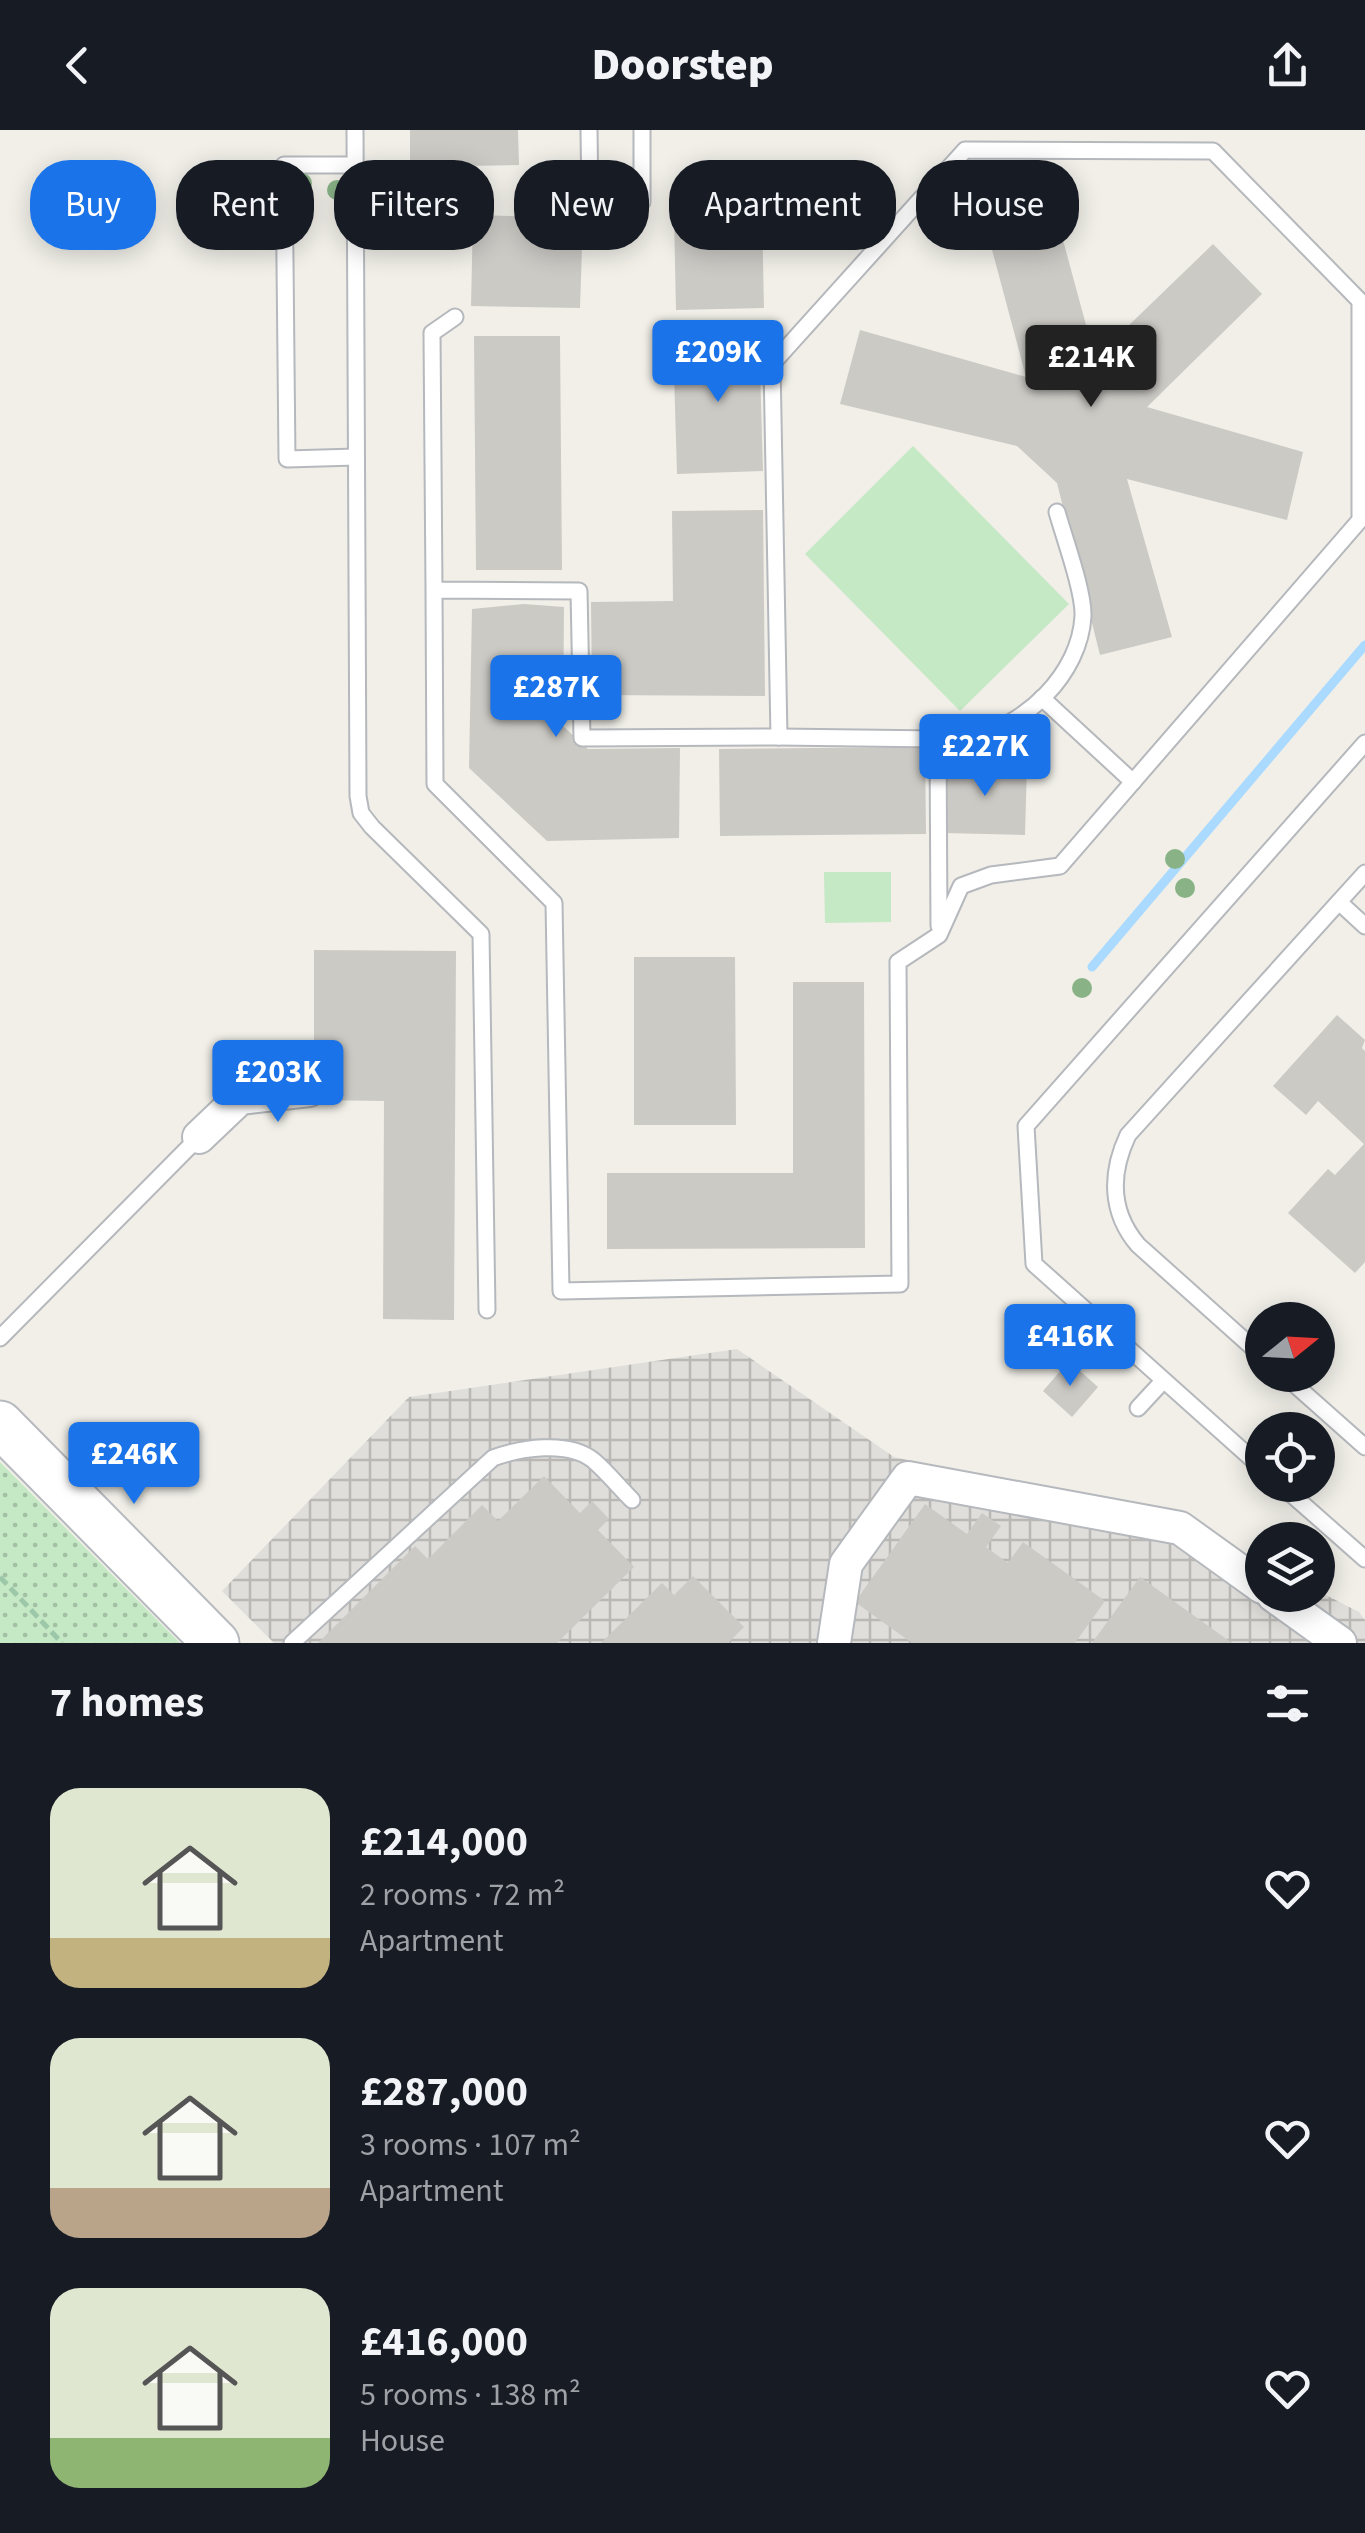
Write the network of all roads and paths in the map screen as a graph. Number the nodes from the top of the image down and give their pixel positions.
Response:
1 (354, 130) edge
2 (589, 130) edge
3 (642, 130) edge
4 (355, 160) edge
5 (589, 160) edge
6 (642, 160) edge
7 (334, 165) edge
8 (355, 250) edge
9 (455, 317) dead end
10 (356, 458) junction
11 (1057, 512) dead end
12 (434, 590) junction
13 (1042, 698) junction
14 (779, 736) junction
15 (938, 740) junction
16 (1365, 743) edge
17 (1133, 782) junction
18 (1365, 873) edge
19 (1338, 902) junction
20 (1365, 926) edge
21 (939, 935) junction
22 (309, 1090) dead end
23 (199, 1137) joint
24 (486, 1310) dead end
25 (0, 1338) edge
26 (1245, 1341) edge
27 (1164, 1381) junction
28 (1303, 1392) edge
29 (1138, 1408) dead end
30 (0, 1424) edge
31 (1365, 1447) edge
32 (1245, 1453) edge
33 (632, 1500) dead end
34 (1300, 1502) edge
35 (1365, 1559) edge
36 (1245, 1575) edge
37 (0, 1577) edge
38 (1297, 1612) edge
39 (62, 1643) edge
40 (216, 1643) edge
41 (292, 1643) edge
42 (834, 1643) edge
43 (1340, 1643) edge

1 - 4 lane
2 - 5 lane
3 - 6 lane
7 - 10 lane
8 - 10 lane
9 - 12 lane
10 - 24 lane
11 - 13 lane
12 - 14 lane
12 - 21 lane
13 - 15 lane
13 - 17 lane
14 - 15 lane
14 - 17 lane
15 - 21 lane
16 - 27 lane
17 - 21 lane
18 - 19 lane
19 - 20 lane
19 - 26 lane
22 - 23 street
23 - 25 lane
27 - 29 lane
27 - 32 lane
28 - 31 lane
30 - 40 street
33 - 41 lane
34 - 35 lane
36 - 42 street
37 - 39 path
38 - 43 street

